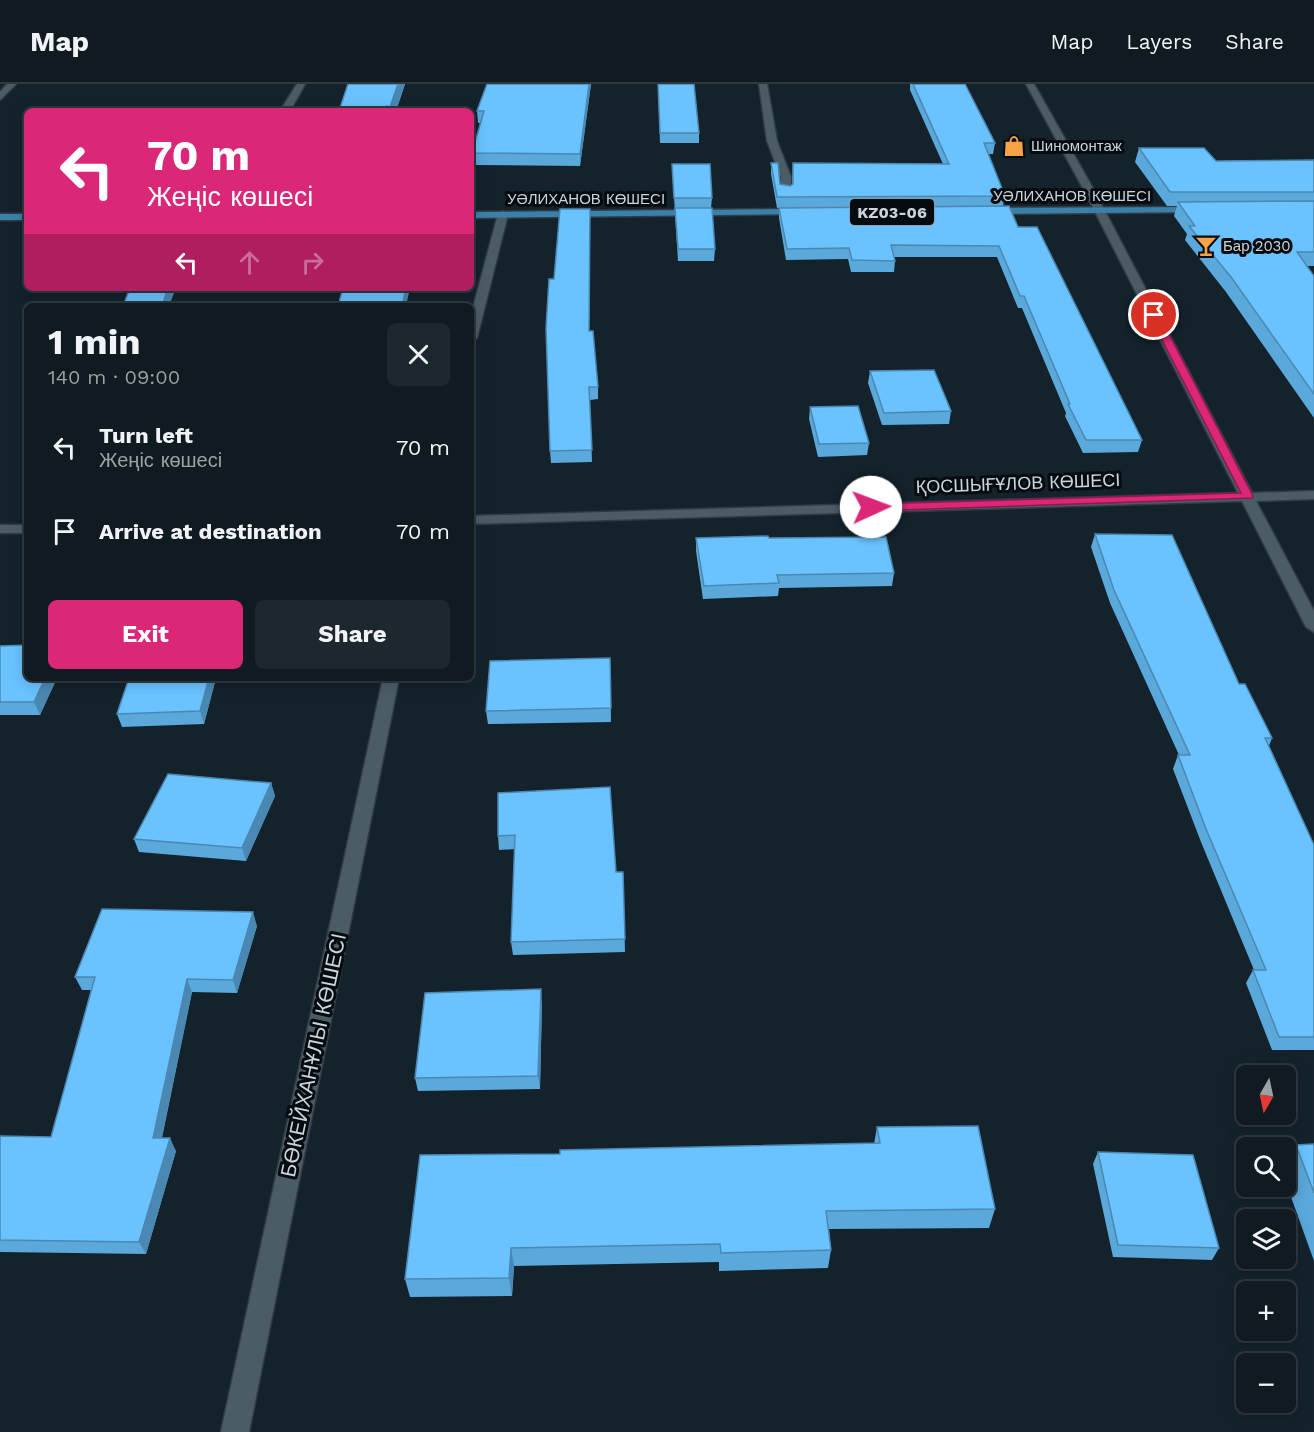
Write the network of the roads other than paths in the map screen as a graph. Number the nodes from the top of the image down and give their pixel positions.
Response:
1 (12, 84) edge
2 (301, 84) edge
3 (763, 84) edge
4 (1030, 84) edge
5 (0, 97) edge
6 (287, 108) edge
7 (786, 193) edge
8 (1206, 210) edge
9 (1098, 211) junction
10 (812, 212) edge
11 (979, 212) edge
12 (503, 214) junction
13 (474, 215) edge
14 (0, 217) edge
15 (24, 217) edge
16 (474, 326) edge
17 (1314, 495) edge
18 (1248, 496) junction
19 (474, 520) edge
20 (0, 529) edge
21 (24, 529) edge
22 (1314, 627) edge
23 (390, 681) edge
24 (235, 1432) edge

1 - 5 street
2 - 6 street
3 - 7 street
4 - 9 street
8 - 9 main road, УӘЛИХАНОВ КӨШЕСІ
9 - 11 main road, УӘЛИХАНОВ КӨШЕСІ
9 - 18 street
10 - 12 main road, УӘЛИХАНОВ КӨШЕСІ
12 - 13 main road, УӘЛИХАНОВ КӨШЕСІ
12 - 16 street
14 - 15 main road
17 - 18 street, ҚОСШЫҒҰЛОВ КӨШЕСІ
18 - 19 street, ҚОСШЫҒҰЛОВ КӨШЕСІ
18 - 22 street
20 - 21 street
23 - 24 street, БӨКЕЙХАНҰЛЫ КӨШЕСІ

